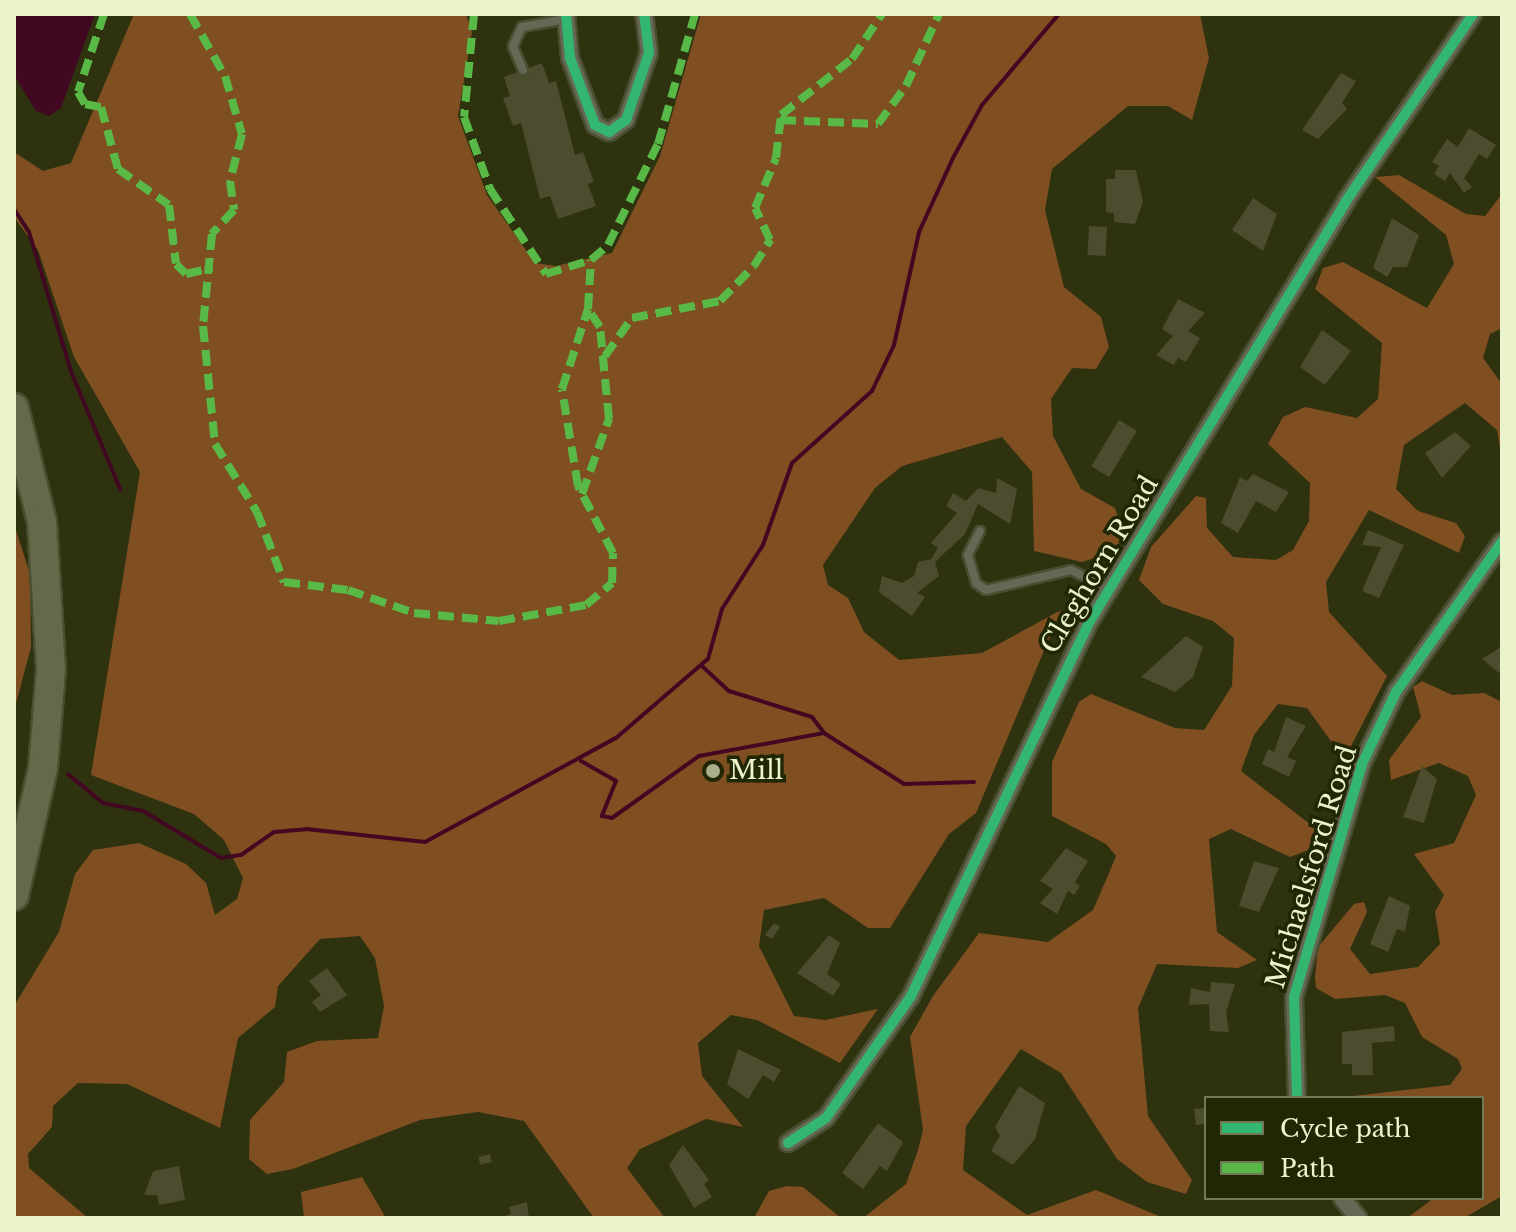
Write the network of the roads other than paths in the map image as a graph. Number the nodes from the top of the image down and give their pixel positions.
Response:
1 (644, 14) edge
2 (1473, 14) edge
3 (566, 17) edge
4 (523, 70) dead end
5 (14, 408) edge
6 (980, 531) dead end
7 (1502, 542) edge
8 (1109, 589) junction
9 (14, 896) edge
10 (1297, 1096) edge
11 (788, 1143) dead end
12 (1344, 1200) edge
13 (1358, 1218) edge

1 - 3 street
2 - 8 street, Cleghorn Road
3 - 4 lane
5 - 9 highway
6 - 8 lane
7 - 10 street, Michaelsford Road
8 - 11 street, Cleghorn Road
12 - 13 street

